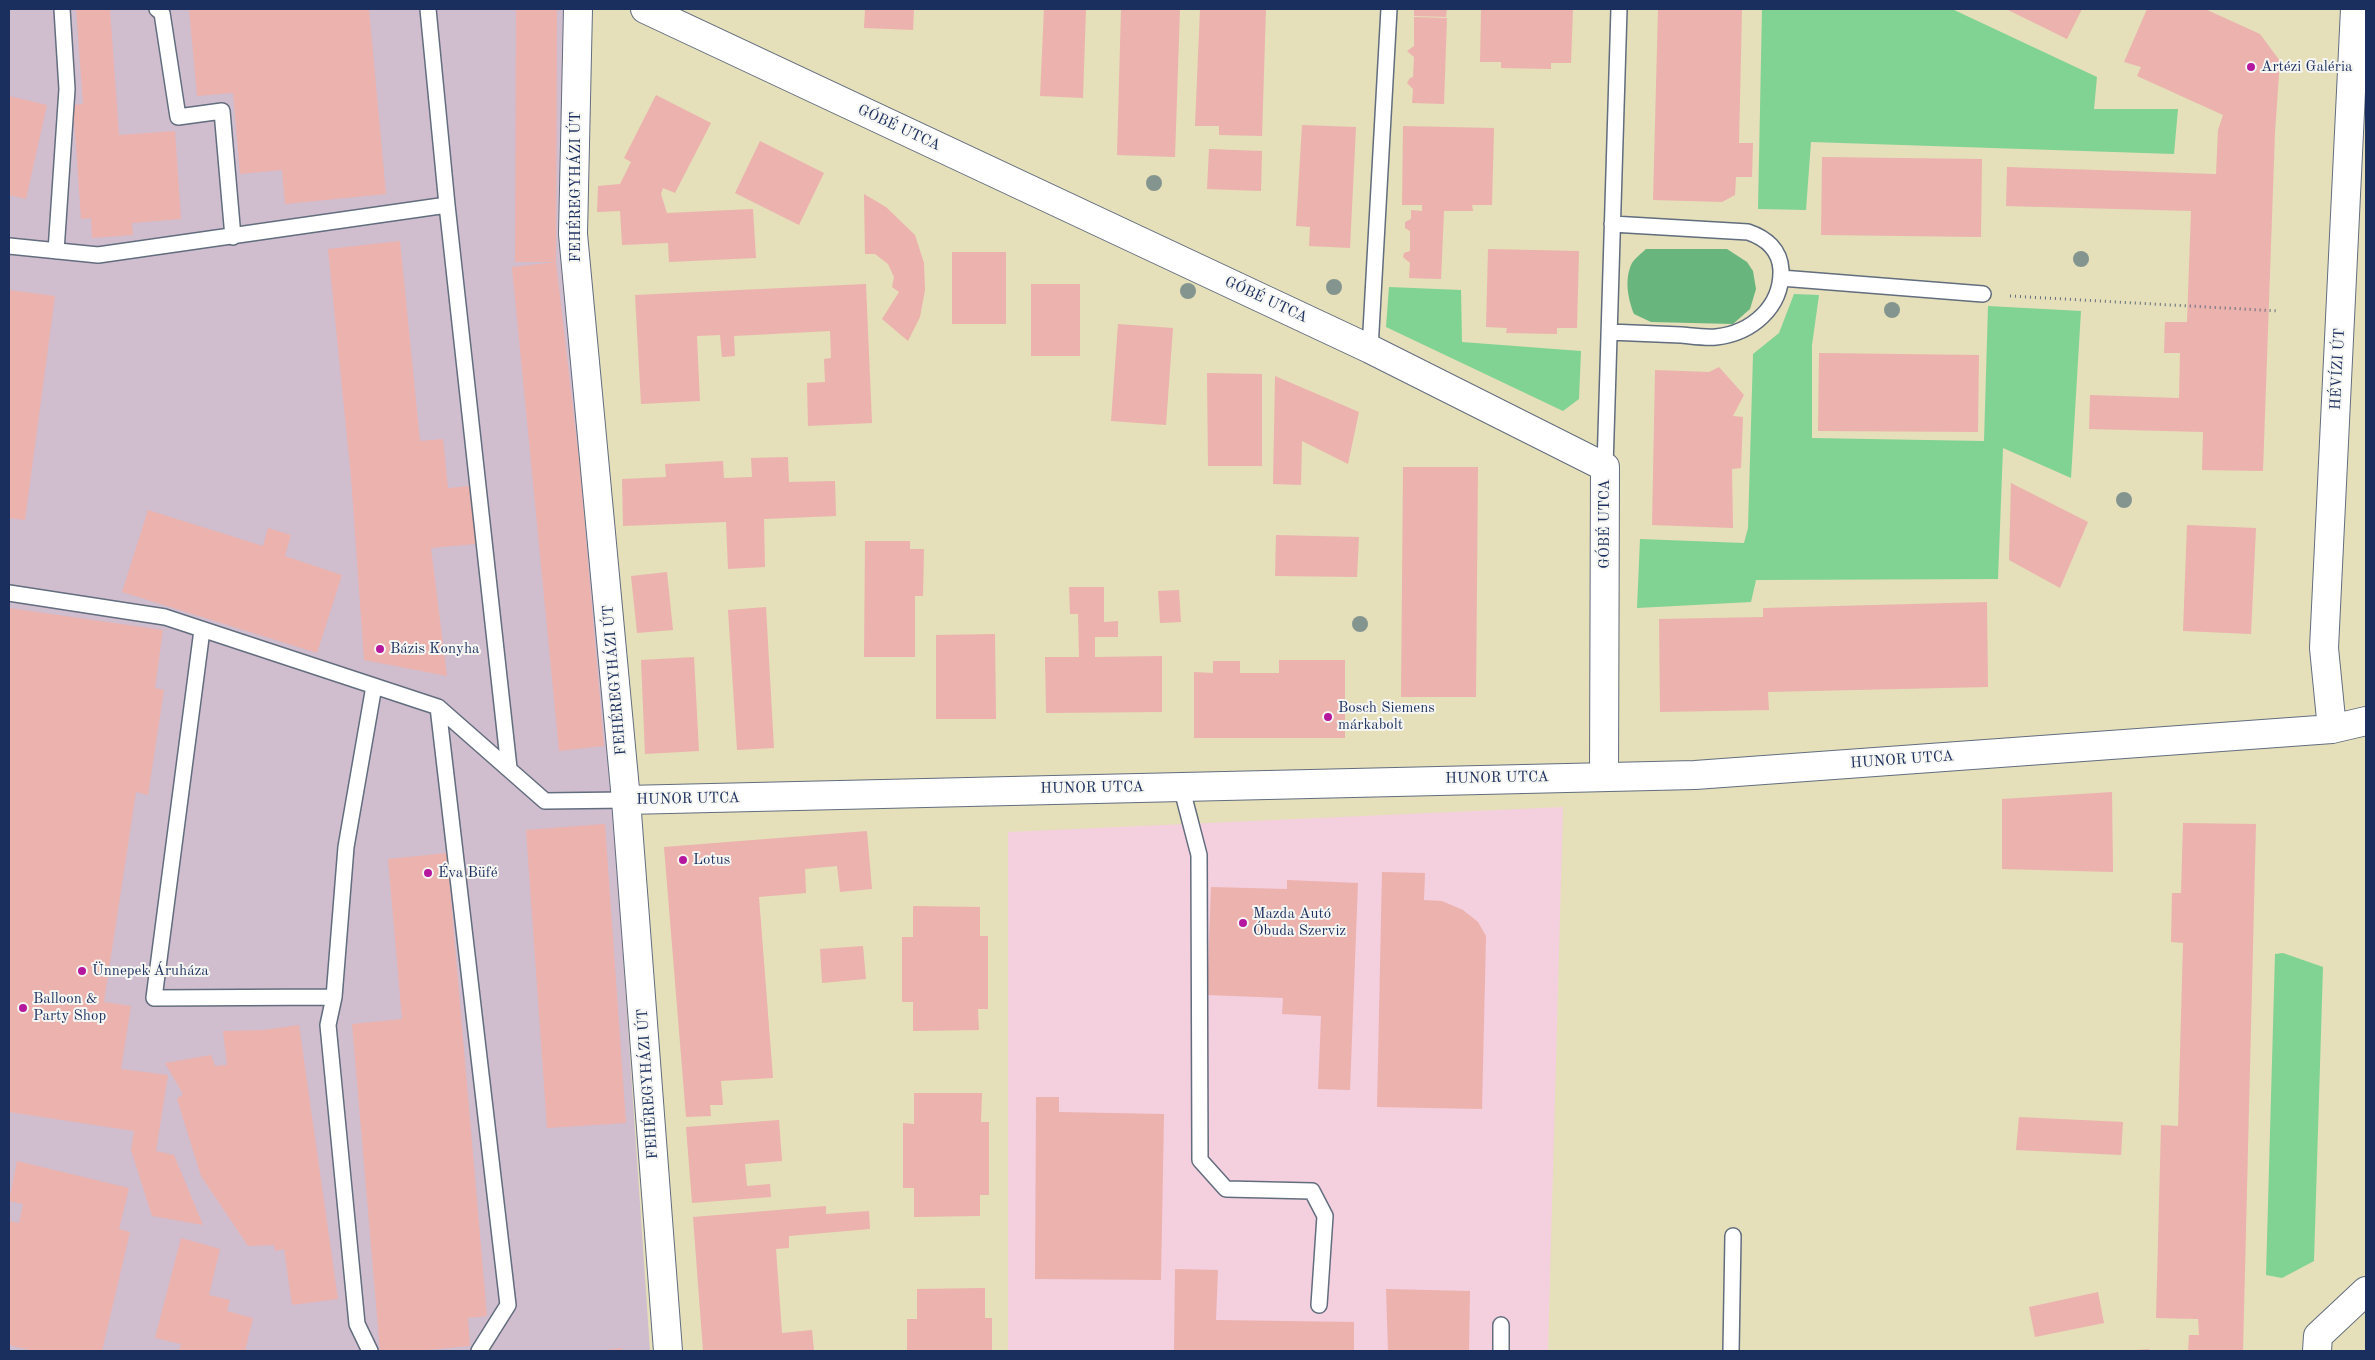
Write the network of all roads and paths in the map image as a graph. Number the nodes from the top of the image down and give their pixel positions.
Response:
1 (62, 9) edge
2 (156, 9) edge
3 (428, 9) edge
4 (578, 9) edge
5 (644, 9) edge
6 (1390, 9) edge
7 (1618, 9) edge
8 (2355, 9) edge
9 (447, 204) junction
10 (1612, 224) junction
11 (232, 237) junction
12 (9, 246) edge
13 (56, 251) junction
14 (1781, 278) junction
15 (1983, 294) joint
16 (2279, 311) dead end
17 (1609, 332) junction
18 (1370, 349) junction
19 (1604, 467) junction
20 (9, 593) edge
21 (202, 630) junction
22 (374, 686) junction
23 (438, 707) junction
24 (2366, 722) edge
25 (2332, 729) junction
26 (509, 768) junction
27 (1604, 776) junction
28 (1181, 786) junction
29 (626, 800) junction
30 (334, 997) junction
31 (1733, 1236) dead end
32 (2366, 1291) edge
33 (1319, 1304) dead end
34 (1500, 1325) dead end
35 (370, 1351) edge
36 (479, 1351) edge
37 (668, 1351) edge
38 (1501, 1351) edge
39 (1731, 1351) edge
40 (2318, 1351) edge

1 - 13 lane
2 - 11 lane
3 - 9 lane
4 - 29 street, FEHÉREGYHÁZI ÚT
5 - 18 street, GÓBÉ UTCA
6 - 18 lane
7 - 10 lane
8 - 25 street, HÉVÍZI ÚT
9 - 11 lane
9 - 26 lane
10 - 14 lane
10 - 17 lane
11 - 13 lane
12 - 13 lane
14 - 15 lane
14 - 17 lane
15 - 16 path
17 - 19 lane
18 - 19 street, GÓBÉ UTCA
19 - 27 street, GÓBÉ UTCA
20 - 21 lane
21 - 22 lane
21 - 30 lane
22 - 23 lane
22 - 30 lane
23 - 26 lane
23 - 36 lane
24 - 25 street, HUNOR UTCA
25 - 27 street, HUNOR UTCA
26 - 29 lane
27 - 28 street, HUNOR UTCA
28 - 29 street, HUNOR UTCA
28 - 33 lane
29 - 37 street, FEHÉREGYHÁZI ÚT
30 - 35 lane
31 - 39 lane
32 - 40 street
34 - 38 lane

